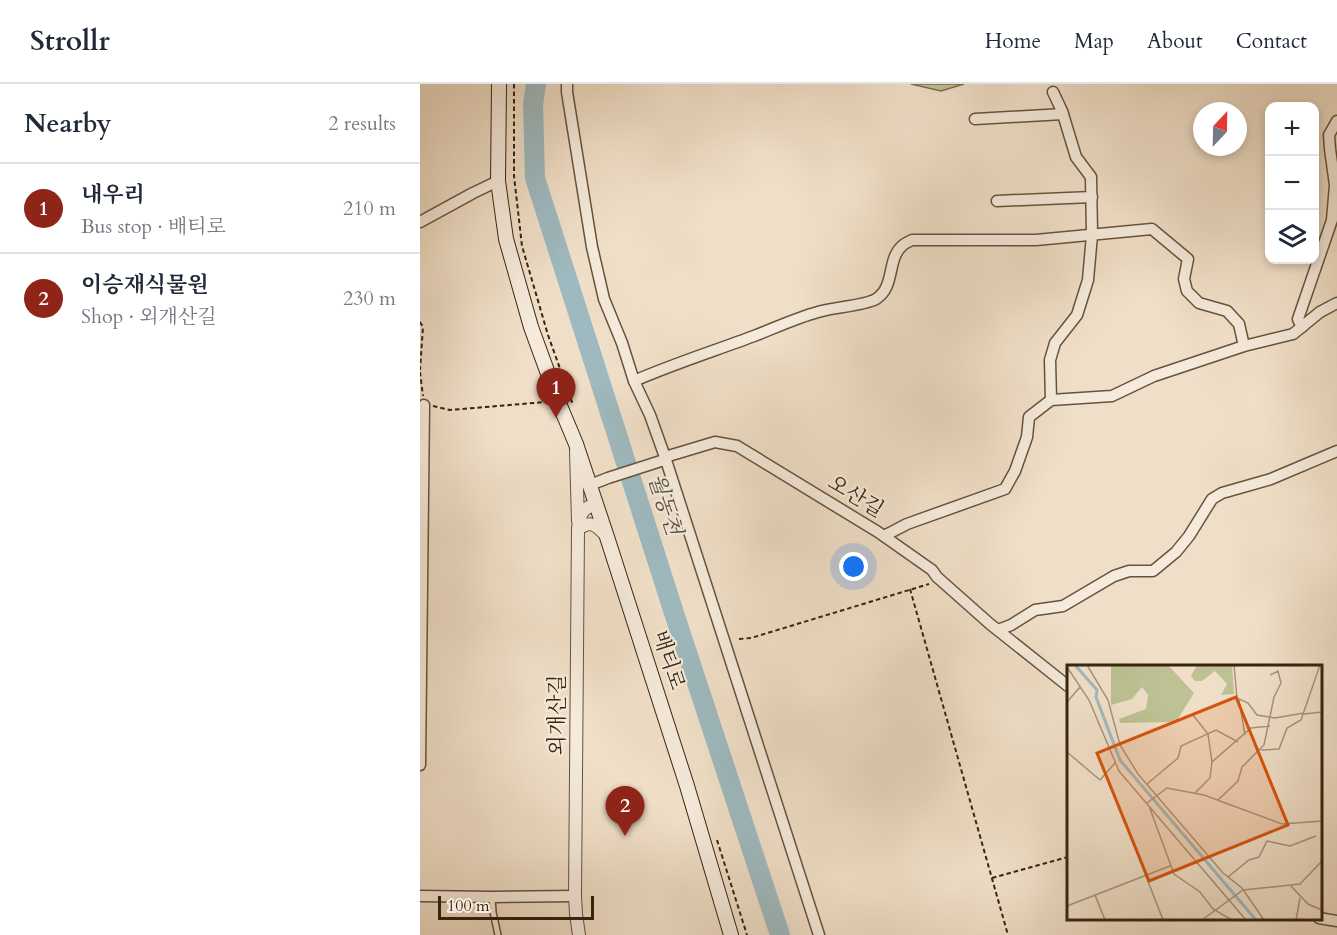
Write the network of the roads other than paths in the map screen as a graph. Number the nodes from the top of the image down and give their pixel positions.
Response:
1 (499, 84) edge
2 (567, 84) edge
3 (1053, 92) dead end
4 (1063, 114) junction
5 (975, 119) dead end
6 (1337, 121) edge
7 (498, 181) junction
8 (1092, 197) junction
9 (997, 201) dead end
10 (420, 222) edge
11 (1092, 235) junction
12 (1337, 303) edge
13 (1302, 327) junction
14 (1244, 346) junction
15 (634, 381) junction
16 (1050, 400) junction
17 (424, 405) road end
18 (576, 444) junction
19 (1337, 451) edge
20 (664, 459) junction
21 (590, 485) junction
22 (596, 504) junction
23 (578, 529) junction
24 (884, 536) junction
25 (607, 537) junction
26 (998, 630) junction
27 (1067, 685) edge
28 (420, 765) edge
29 (420, 896) edge
30 (575, 896) junction
31 (492, 897) junction
32 (1322, 918) edge
33 (1337, 921) edge
34 (498, 935) edge
35 (579, 935) edge
36 (730, 935) edge
37 (819, 935) edge

1 - 7 main road, 배티로
2 - 15 street
3 - 4 street
4 - 5 street
4 - 8 street
6 - 13 street
7 - 10 street
7 - 18 main road, 배티로
8 - 9 street
8 - 11 street
11 - 14 street
11 - 15 street
11 - 16 street
12 - 13 street
13 - 14 street
14 - 16 street
15 - 20 street
16 - 24 street
17 - 28 street
18 - 21 main road, 배티로
18 - 23 street, 외개산길
19 - 26 street
20 - 21 street, 오산길
20 - 24 street, 오산길
20 - 37 street
21 - 22 main road, 배티로
22 - 23 street
22 - 25 main road, 배티로
23 - 25 street
23 - 30 street, 외개산길
24 - 26 street, 오산길
25 - 36 main road, 배티로
26 - 27 street, 오산길
29 - 31 street
30 - 31 street
30 - 35 street, 외개산길
31 - 34 lane
32 - 33 street

